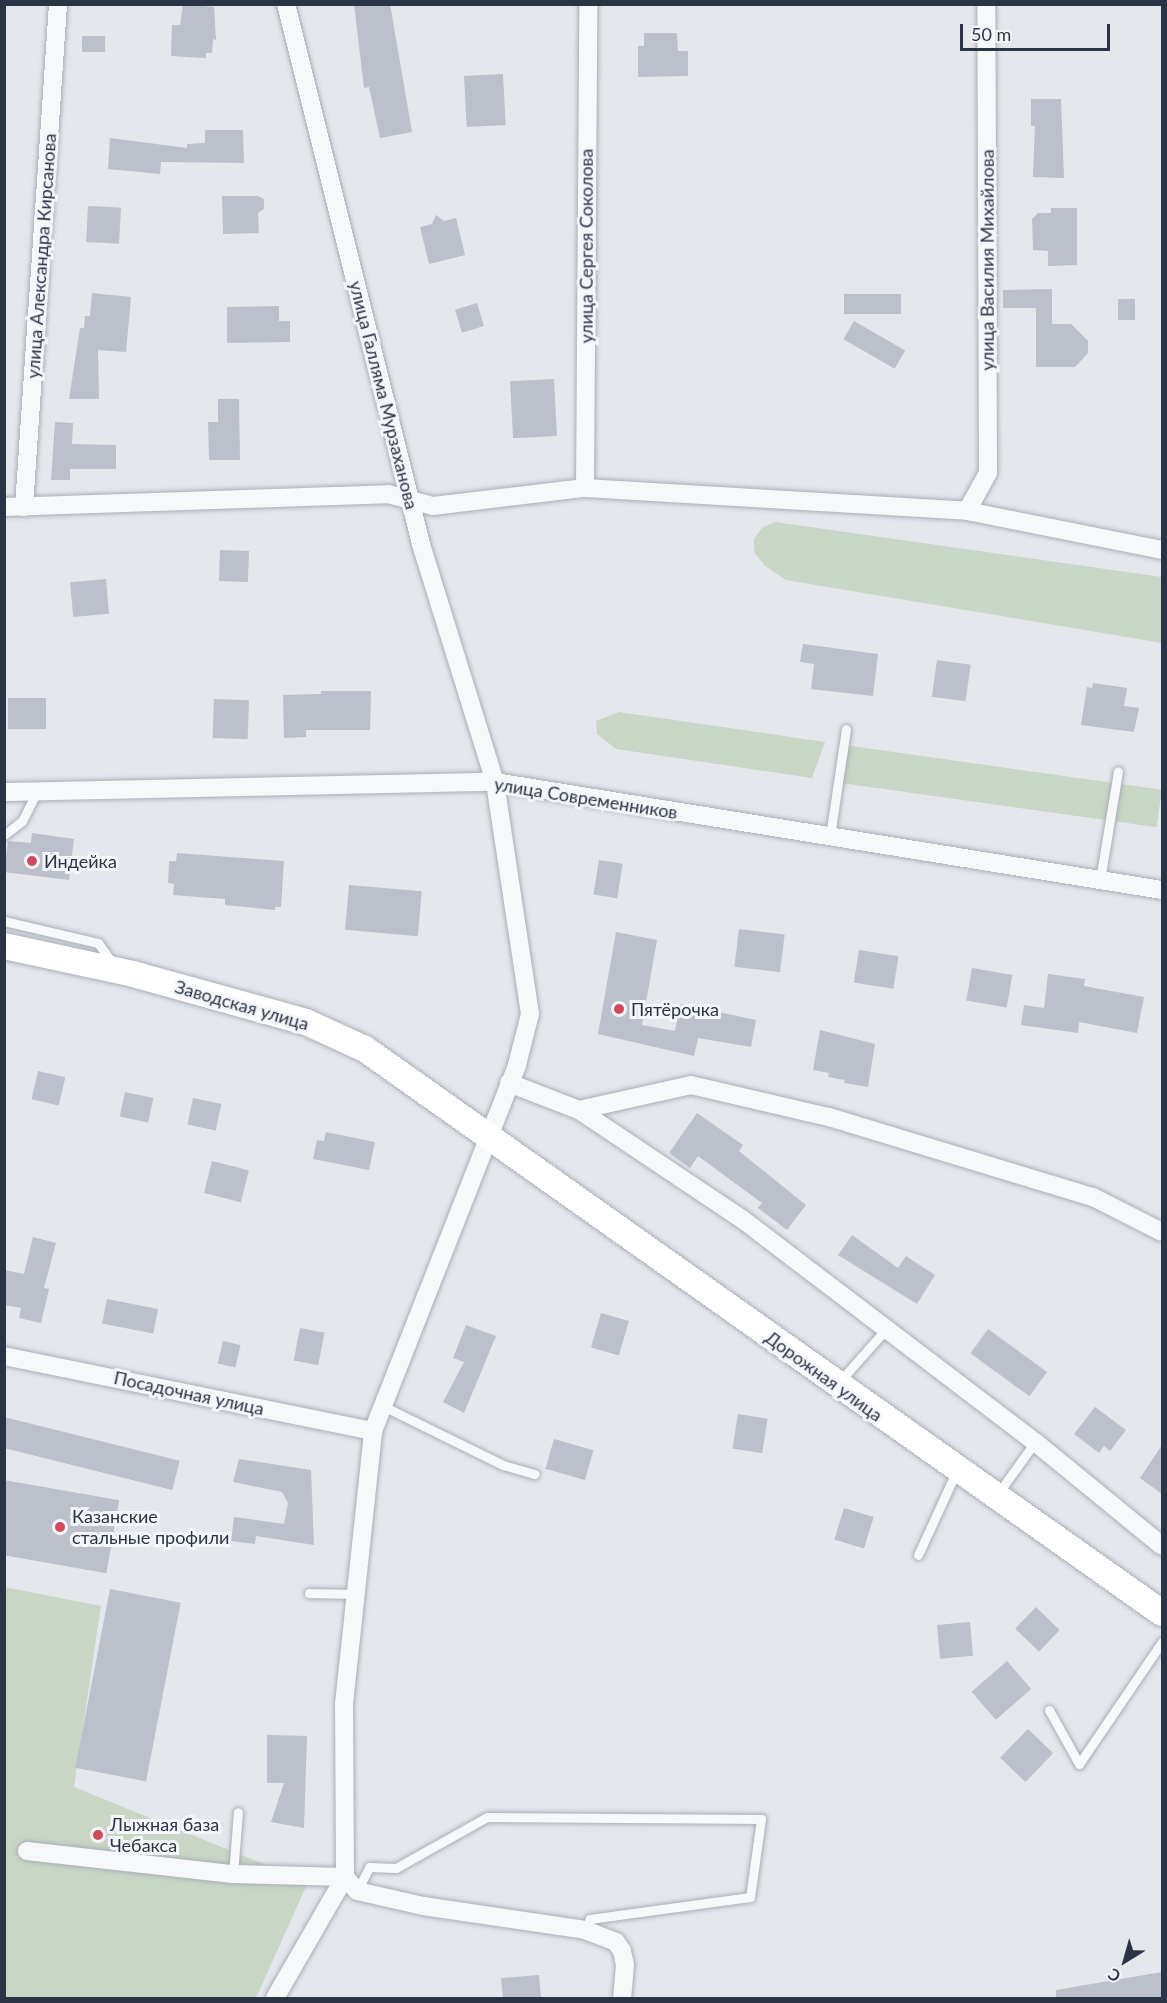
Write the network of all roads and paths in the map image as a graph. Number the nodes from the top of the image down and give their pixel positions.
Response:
1 (58, 4) edge
2 (286, 4) edge
3 (588, 4) edge
4 (987, 4) edge
5 (585, 488) junction
6 (410, 501) junction
7 (4, 507) edge
8 (24, 507) junction
9 (967, 511) junction
10 (1162, 550) edge
11 (846, 729) dead end
12 (1118, 771) dead end
13 (495, 782) junction
14 (38, 790) junction
15 (4, 792) edge
16 (4, 835) edge
17 (830, 836) junction
18 (1100, 880) junction
19 (1162, 890) edge
20 (4, 921) edge
21 (4, 946) edge
22 (118, 971) junction
23 (509, 1083) junction
24 (579, 1110) junction
25 (488, 1134) junction
26 (1162, 1232) edge
27 (887, 1328) junction
28 (4, 1356) edge
29 (836, 1386) junction
30 (383, 1406) junction
31 (373, 1431) junction
32 (1035, 1442) junction
33 (957, 1470) junction
34 (535, 1474) dead end
35 (996, 1497) junction
36 (1162, 1545) edge
37 (918, 1555) dead end
38 (309, 1593) dead end
39 (356, 1594) junction
40 (1162, 1613) edge
41 (1162, 1642) edge
42 (1049, 1710) dead end
43 (238, 1812) dead end
44 (27, 1851) dead end
45 (233, 1874) junction
46 (351, 1884) junction
47 (585, 1930) junction
48 (275, 1998) edge
49 (622, 1998) edge

1 - 8 street, улица Александра Кирсанова
2 - 6 street, улица Галляма Мурзаханова
3 - 5 street, улица Сергея Соколова
4 - 9 street, улица Василия Михайлова
5 - 6 street
5 - 9 street
6 - 8 street
6 - 13 street, улица Галляма Мурзаханова
7 - 8 street
9 - 10 street
11 - 17 lane
12 - 18 lane
13 - 14 street, улица Современников
13 - 17 street, улица Современников
13 - 23 street, улица Галляма Мурзаханова
14 - 15 street, улица Современников
14 - 16 lane
17 - 18 street, улица Современников
18 - 19 street, улица Современников
20 - 22 lane
21 - 22 street, Заводская улица
22 - 25 street, Заводская улица
23 - 24 street
23 - 25 street, улица Галляма Мурзаханова
24 - 26 street
24 - 27 street
25 - 29 street, Дорожная улица
25 - 30 street, улица Галляма Мурзаханова
27 - 29 lane
27 - 32 street
28 - 31 street, Посадочная улица
29 - 33 street, Дорожная улица
30 - 31 street, улица Галляма Мурзаханова
30 - 34 lane
31 - 39 street, улица Галляма Мурзаханова
32 - 35 lane
32 - 36 street
33 - 35 street, Дорожная улица
33 - 37 lane
35 - 40 street, Дорожная улица
38 - 39 lane
39 - 46 street, улица Галляма Мурзаханова
41 - 42 lane
43 - 45 lane
44 - 45 street
45 - 46 street
46 - 47 street
46 - 47 lane
46 - 48 street
47 - 49 street

